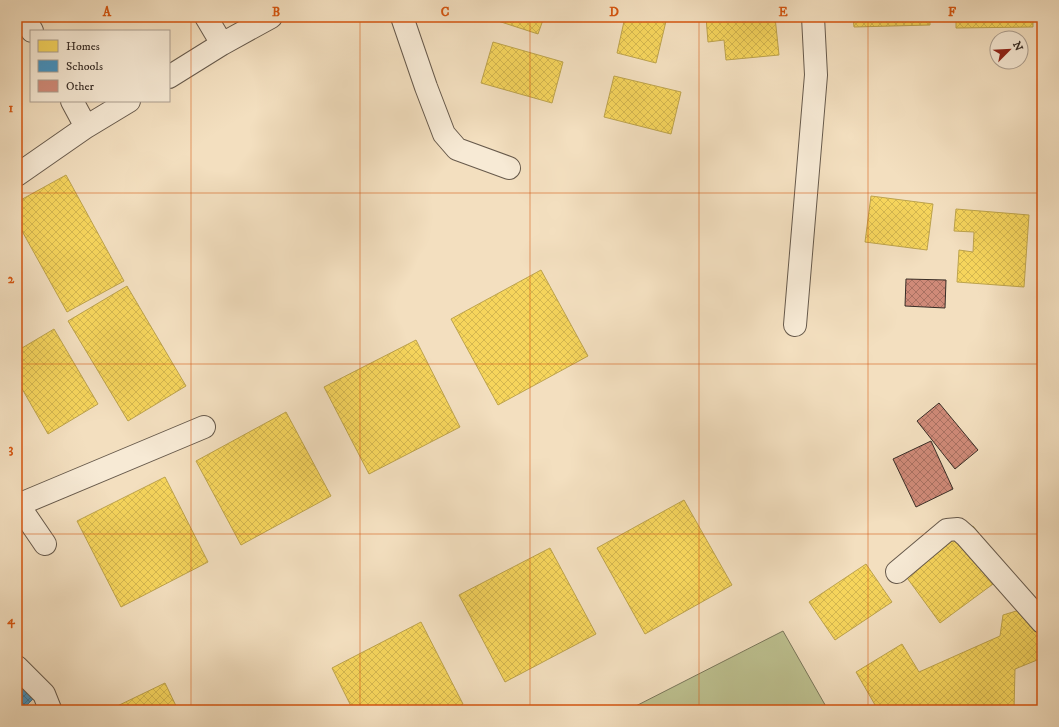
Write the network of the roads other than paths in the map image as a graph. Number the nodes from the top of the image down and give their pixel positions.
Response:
1 (24, 17) edge
2 (206, 17) edge
3 (271, 17) edge
4 (402, 17) edge
5 (813, 17) edge
6 (31, 30) edge
7 (222, 44) junction
8 (170, 76) edge
9 (73, 102) edge
10 (127, 102) edge
11 (86, 127) junction
12 (509, 168) dead end
13 (17, 175) edge
14 (795, 326) dead end
15 (204, 427) dead end
16 (18, 504) edge
17 (24, 526) edge
18 (45, 544) dead end
19 (897, 572) dead end
20 (1042, 622) edge
21 (17, 667) edge
22 (49, 710) edge

1 - 6 street
2 - 7 street
3 - 7 street
4 - 12 street
5 - 14 street
7 - 8 street
9 - 11 street
10 - 11 street
11 - 13 street
15 - 16 street
16 - 17 street
17 - 18 street
19 - 20 street
21 - 22 street

